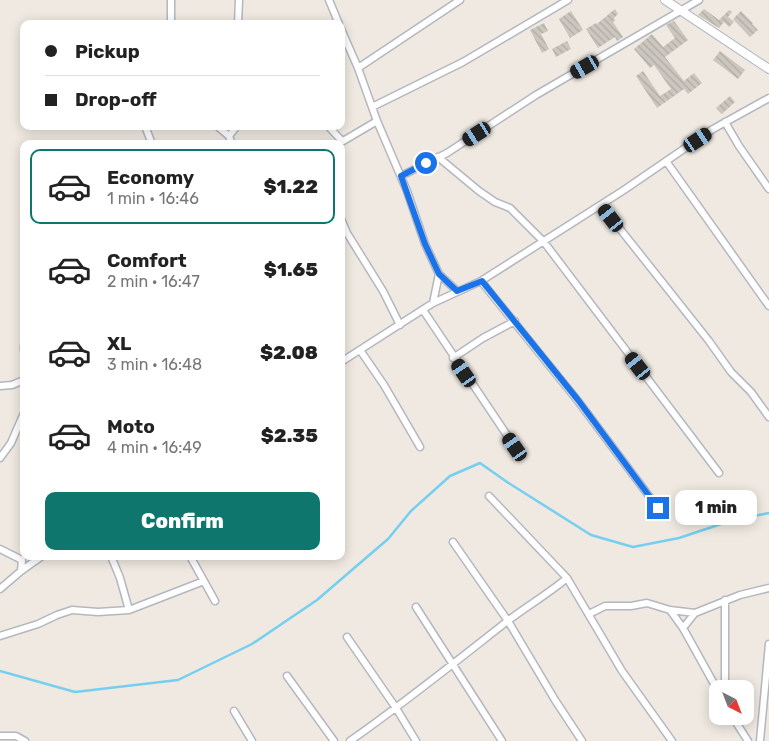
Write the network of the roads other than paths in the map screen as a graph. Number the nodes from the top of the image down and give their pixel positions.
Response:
1 (171, 0) edge
2 (239, 0) edge
3 (460, 0) edge
4 (568, 0) edge
5 (665, 0) edge
6 (699, 0) edge
7 (332, 1) edge
8 (682, 11) junction
9 (171, 20) edge
10 (238, 20) edge
11 (338, 20) edge
12 (345, 38) edge
13 (358, 68) junction
14 (769, 69) edge
15 (769, 98) edge
16 (372, 107) junction
17 (377, 121) junction
18 (725, 122) junction
19 (222, 130) edge
20 (234, 130) edge
21 (229, 136) junction
22 (230, 140) edge
23 (344, 140) edge
24 (438, 157) junction
25 (666, 161) junction
26 (401, 176) junction
27 (769, 189) edge
28 (601, 205) junction
29 (345, 228) edge
30 (544, 242) junction
31 (439, 274) junction
32 (482, 281) junction
33 (457, 291) junction
34 (433, 303) junction
35 (769, 306) edge
36 (423, 310) junction
37 (515, 321) junction
38 (400, 325) junction
39 (360, 350) junction
40 (453, 358) junction
41 (345, 359) edge
42 (20, 382) edge
43 (0, 386) edge
44 (769, 417) edge
45 (20, 422) edge
46 (420, 447) dead end
47 (515, 447) dead end
48 (0, 458) edge
49 (718, 473) dead end
50 (489, 496) dead end
51 (658, 508) dead end
52 (453, 542) dead end
53 (0, 549) edge
54 (20, 559) edge
55 (22, 560) edge
56 (36, 560) edge
57 (113, 560) edge
58 (192, 560) edge
59 (21, 571) junction
60 (566, 578) junction
61 (204, 581) junction
62 (0, 588) edge
63 (769, 588) edge
64 (725, 600) junction
65 (215, 601) dead end
66 (416, 607) dead end
67 (129, 610) junction
68 (670, 610) junction
69 (589, 614) junction
70 (695, 614) junction
71 (508, 621) junction
72 (683, 628) junction
73 (0, 636) edge
74 (347, 637) dead end
75 (769, 644) edge
76 (452, 665) junction
77 (287, 676) dead end
78 (712, 680) edge
79 (725, 680) edge
80 (396, 708) junction
81 (234, 711) dead end
82 (738, 725) edge
83 (0, 736) edge
84 (25, 741) edge
85 (252, 741) edge
86 (334, 741) edge
87 (350, 741) edge
88 (416, 741) edge
89 (502, 741) edge
90 (582, 741) edge
91 (672, 741) edge
92 (748, 741) edge
93 (760, 741) edge

1 - 9 street
2 - 10 street
3 - 13 street
4 - 16 street
5 - 8 street
6 - 8 street
7 - 11 street
8 - 14 street
8 - 24 street
12 - 13 street
13 - 16 street
15 - 18 street
16 - 17 street
17 - 23 street
17 - 26 street
18 - 25 street
18 - 27 street
19 - 21 street
20 - 21 street
21 - 22 street
24 - 26 street
24 - 30 street
25 - 28 street
25 - 35 street
26 - 31 street
28 - 30 street
28 - 44 street
29 - 38 street
30 - 32 street
30 - 49 street
31 - 33 street
31 - 34 street
32 - 33 street
32 - 37 street
33 - 34 street
34 - 36 street
36 - 38 street
36 - 40 street
37 - 40 street
37 - 51 street
38 - 39 street
39 - 41 street
39 - 46 street
40 - 47 street
42 - 43 street
45 - 48 street
50 - 60 street
52 - 71 street
53 - 54 street
55 - 59 street
56 - 59 street
57 - 67 street
58 - 61 street
59 - 62 street
60 - 69 street
60 - 71 street
61 - 65 street
61 - 67 street
63 - 64 street
64 - 70 street
64 - 79 street
66 - 76 street
67 - 73 street
68 - 69 street
68 - 70 street
68 - 72 street
69 - 91 street
70 - 72 street
71 - 76 street
71 - 90 street
72 - 78 street
74 - 80 street
75 - 93 street
76 - 80 street
76 - 89 street
77 - 86 street
80 - 87 street
80 - 88 street
81 - 85 street
82 - 92 street
83 - 84 street

